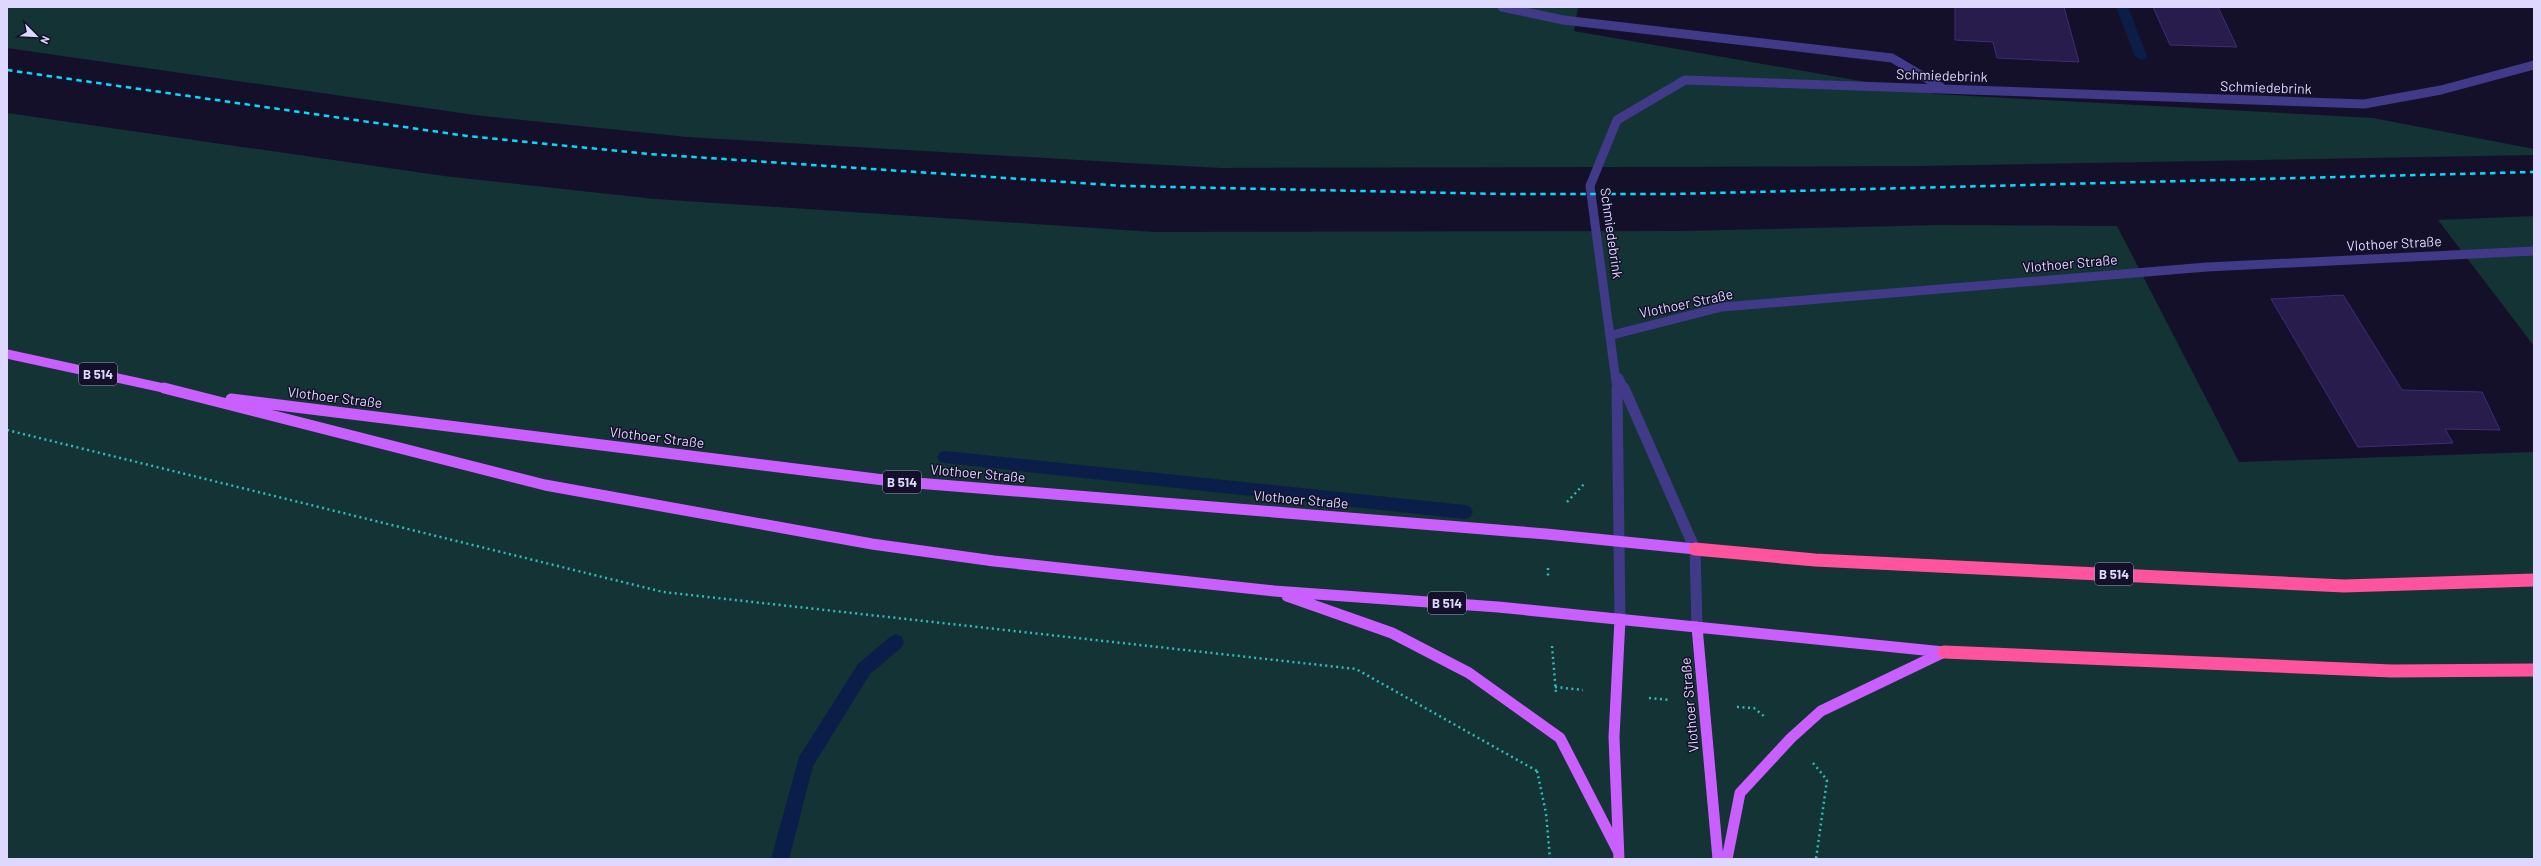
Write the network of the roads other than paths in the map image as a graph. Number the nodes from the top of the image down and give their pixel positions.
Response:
1 (1502, 7) edge
2 (2534, 65) edge
3 (1942, 88) junction
4 (2534, 251) edge
5 (1612, 335) junction
6 (7, 354) edge
7 (1617, 375) junction
8 (189, 394) junction
9 (1618, 542) junction
10 (1695, 548) junction
11 (2534, 580) edge
12 (1274, 591) junction
13 (1620, 619) junction
14 (1697, 627) junction
15 (1944, 652) junction
16 (2534, 670) edge
17 (1618, 855) edge
18 (1718, 859) edge
19 (1727, 859) edge

1 - 3 street
2 - 3 street, Schmiedebrink
3 - 5 street, Schmiedebrink
4 - 5 street, Vlothoer Straße
5 - 7 street, Schmiedebrink
6 - 8 main road, Vlothoer Straße / B 514
7 - 9 street, Schmiedebrink
7 - 10 street, Schmiedebrink
8 - 9 main road, Vlothoer Straße / B 514
8 - 12 main road, Vlothoer Straße / B 514
9 - 10 main road, B 514
9 - 13 street
10 - 11 highway, B 514
10 - 14 street, Vlothoer Straße
12 - 13 main road, Vlothoer Straße / B 514
12 - 17 main road
13 - 14 main road, B 514
13 - 17 main road
14 - 15 main road, B 514
14 - 18 main road, Vlothoer Straße
15 - 16 highway, B 514
15 - 19 main road

